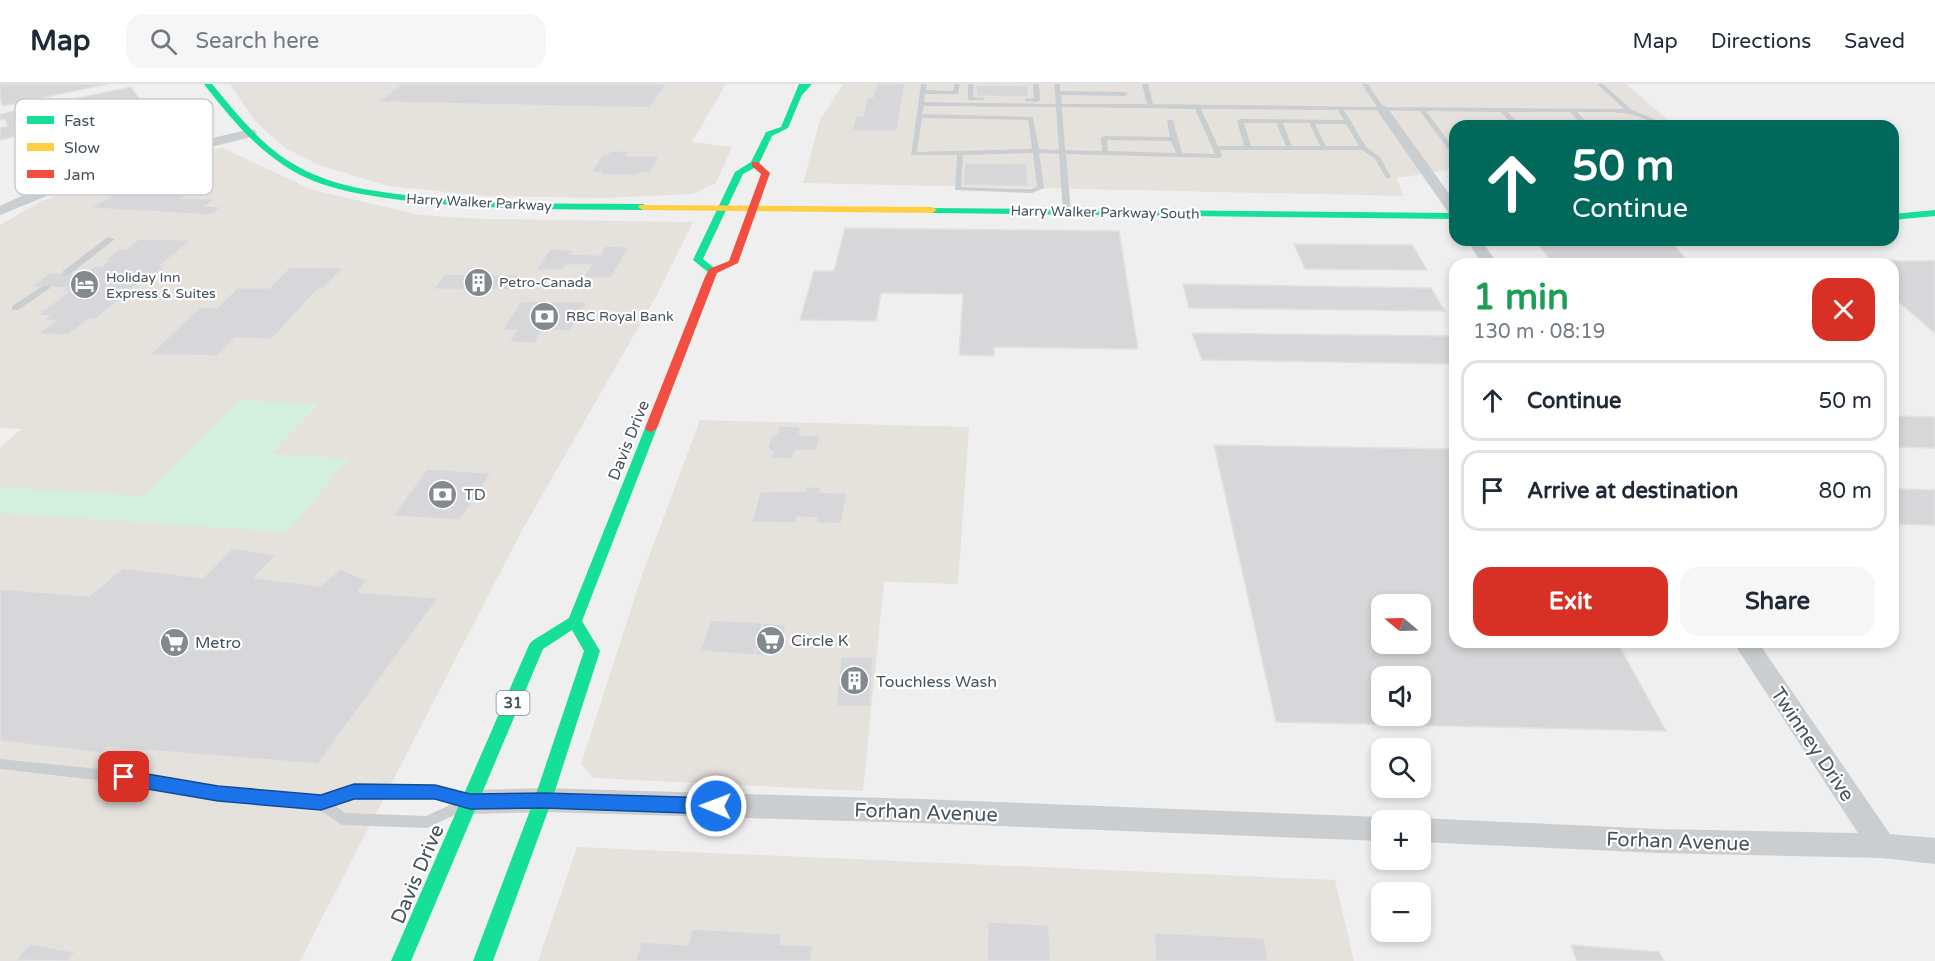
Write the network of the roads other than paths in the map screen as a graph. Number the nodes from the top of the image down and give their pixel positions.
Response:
1 (208, 84) edge
2 (924, 84) edge
3 (957, 84) edge
4 (971, 84) edge
5 (1036, 84) edge
6 (1057, 84) edge
7 (1145, 84) edge
8 (1365, 84) edge
9 (1600, 84) edge
10 (804, 87) edge
11 (923, 92) junction
12 (1057, 93) junction
13 (1125, 94) dead end
14 (921, 104) junction
15 (1058, 105) junction
16 (1150, 106) junction
17 (1197, 107) junction
18 (1340, 108) junction
19 (1382, 109) junction
20 (1422, 109) junction
21 (1503, 110) junction
22 (1571, 110) junction
23 (1630, 111) junction
24 (919, 116) junction
25 (1512, 120) edge
26 (1581, 120) edge
27 (1652, 120) edge
28 (1170, 121) dead end
29 (1279, 122) junction
30 (1311, 122) junction
31 (1348, 122) junction
32 (250, 133) junction
33 (1174, 139) junction
34 (213, 142) edge
35 (1449, 146) edge
36 (1215, 148) junction
37 (1248, 148) junction
38 (1290, 148) junction
39 (1324, 148) junction
40 (1362, 148) junction
41 (1035, 151) junction
42 (1062, 152) junction
43 (960, 154) junction
44 (1105, 154) junction
45 (1180, 156) junction
46 (755, 164) junction
47 (1388, 177) dead end
48 (35, 195) edge
49 (1449, 205) edge
50 (722, 208) junction
51 (754, 209) junction
52 (0, 211) edge
53 (1067, 212) junction
54 (1935, 213) edge
55 (1449, 214) edge
56 (1899, 216) edge
57 (111, 239) dead end
58 (713, 271) junction
59 (66, 273) dead end
60 (46, 288) dead end
61 (15, 308) dead end
62 (575, 621) junction
63 (1749, 648) edge
64 (0, 764) edge
65 (543, 800) junction
66 (321, 802) junction
67 (470, 802) junction
68 (1371, 829) edge
69 (1431, 831) edge
70 (1882, 846) junction
71 (1935, 851) edge
72 (401, 961) edge
73 (483, 961) edge

1 - 32 street, Harry Walker Parkway
2 - 11 lane
3 - 11 lane
4 - 5 lane
6 - 12 lane
7 - 16 lane
8 - 19 lane
9 - 23 lane
10 - 46 street
11 - 14 lane
12 - 13 lane
12 - 15 lane
14 - 15 lane
14 - 24 lane
15 - 16 lane
15 - 42 lane
16 - 17 lane
17 - 18 lane
17 - 36 lane
18 - 19 lane
18 - 31 lane
19 - 20 lane
19 - 49 street
20 - 21 lane
20 - 35 lane
21 - 22 lane
21 - 25 lane
22 - 23 lane
22 - 26 lane
23 - 27 lane
24 - 41 lane
24 - 43 lane
28 - 33 lane
29 - 30 lane
29 - 37 lane
29 - 38 lane
30 - 31 lane
30 - 39 lane
31 - 40 lane
32 - 34 street
32 - 50 street, Harry Walker Parkway
33 - 44 lane
33 - 45 lane
36 - 37 lane
36 - 45 lane
37 - 38 lane
38 - 39 lane
39 - 40 lane
40 - 47 lane
41 - 42 lane
41 - 43 lane
41 - 43 lane
42 - 44 lane
42 - 53 lane
44 - 45 lane
46 - 50 street
46 - 51 street
48 - 52 street
50 - 51 street, Harry Walker Parkway
50 - 58 street
51 - 53 street, Harry Walker Parkway South
51 - 58 street
53 - 55 street, Harry Walker Parkway South
54 - 56 street
57 - 59 lane
58 - 62 street, Davis Drive
60 - 61 lane
62 - 65 street
62 - 67 street, Davis Drive / 31
63 - 70 street, Twinney Drive
64 - 66 lane
65 - 67 street, Forhan Avenue
65 - 68 street, Forhan Avenue
65 - 73 street
66 - 67 lane
66 - 67 lane
67 - 72 street, Davis Drive / 31
69 - 70 street, Forhan Avenue
70 - 71 street, Forhan Avenue

